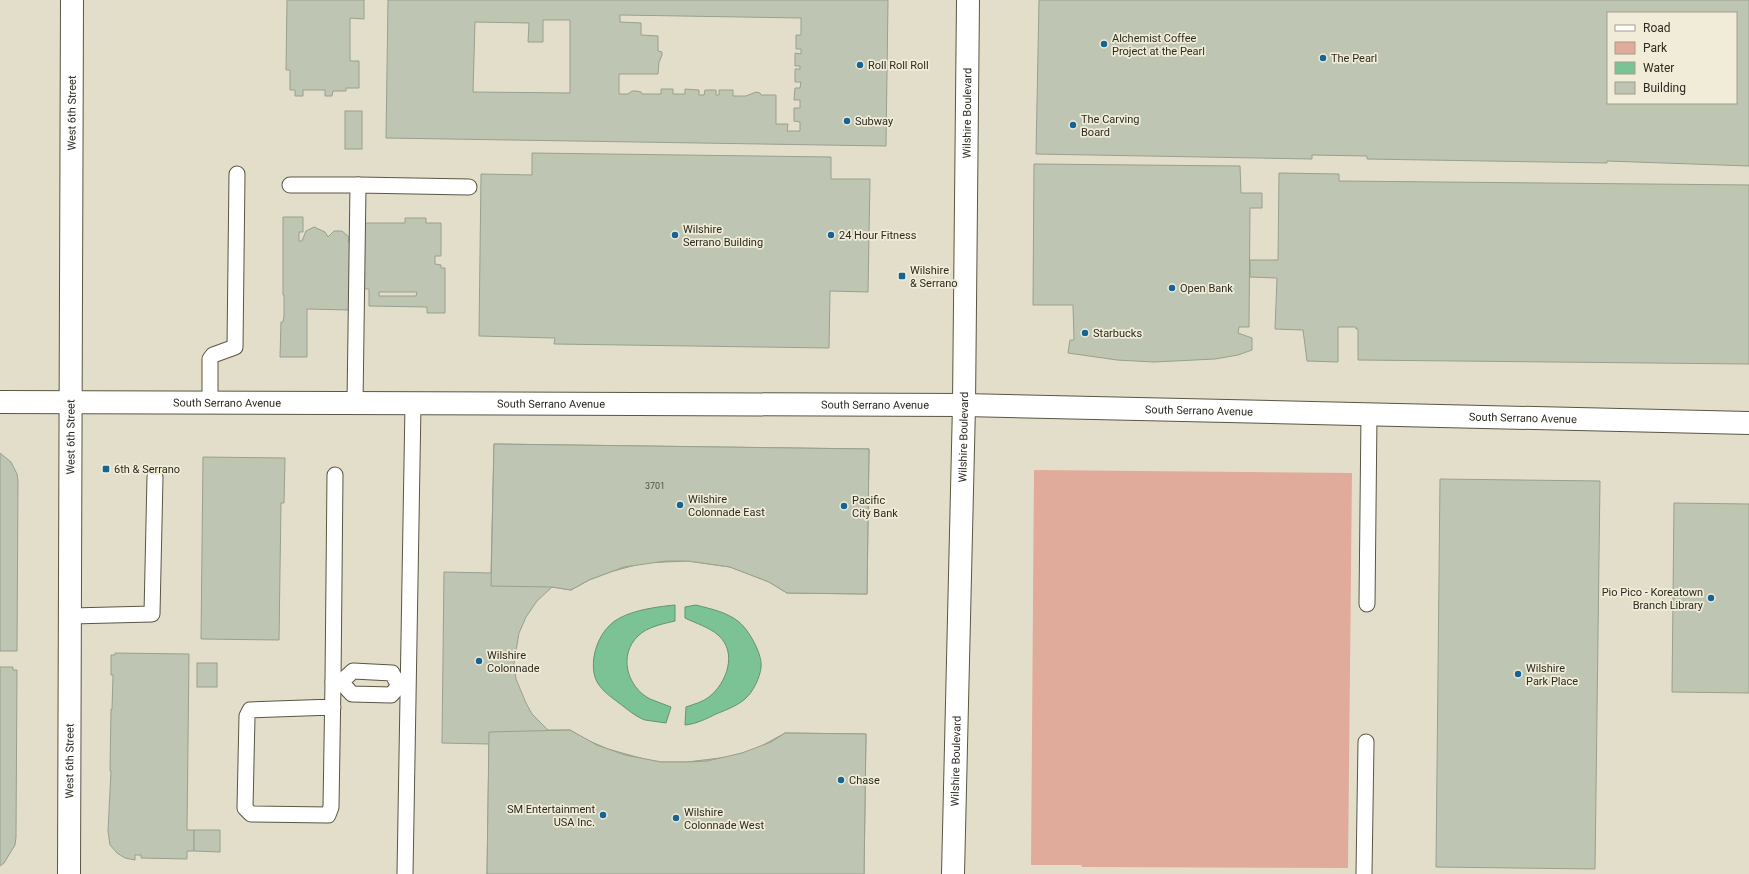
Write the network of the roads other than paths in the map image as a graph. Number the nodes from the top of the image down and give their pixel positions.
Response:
1 (72, 0) edge
2 (968, 0) edge
3 (237, 174) dead end
4 (290, 185) dead end
5 (358, 185) junction
6 (469, 187) dead end
7 (0, 402) edge
8 (69, 403) junction
9 (210, 404) junction
10 (355, 404) junction
11 (413, 404) junction
12 (964, 405) junction
13 (1369, 414) junction
14 (1749, 423) edge
15 (335, 475) dead end
16 (155, 477) dead end
17 (1367, 604) dead end
18 (71, 616) junction
19 (337, 682) junction
20 (404, 686) junction
21 (332, 707) junction
22 (1366, 742) dead end
23 (69, 874) edge
24 (405, 874) edge
25 (953, 874) edge
26 (1364, 874) edge

1 - 8 street, West 6th Street
2 - 12 street, Wilshire Boulevard
3 - 9 lane
4 - 5 lane
5 - 6 lane
5 - 10 lane
7 - 8 street, South Serrano Avenue
8 - 9 street, South Serrano Avenue
8 - 18 street, West 6th Street
9 - 10 street, South Serrano Avenue
10 - 11 street, South Serrano Avenue
11 - 12 street, South Serrano Avenue
11 - 20 lane
12 - 13 street, South Serrano Avenue
12 - 25 street, Wilshire Boulevard
13 - 14 street, South Serrano Avenue
13 - 17 lane
15 - 19 lane
16 - 18 lane
18 - 23 street, West 6th Street
19 - 20 lane
19 - 20 lane
19 - 21 lane
20 - 24 lane
21 - 21 lane
22 - 26 lane

